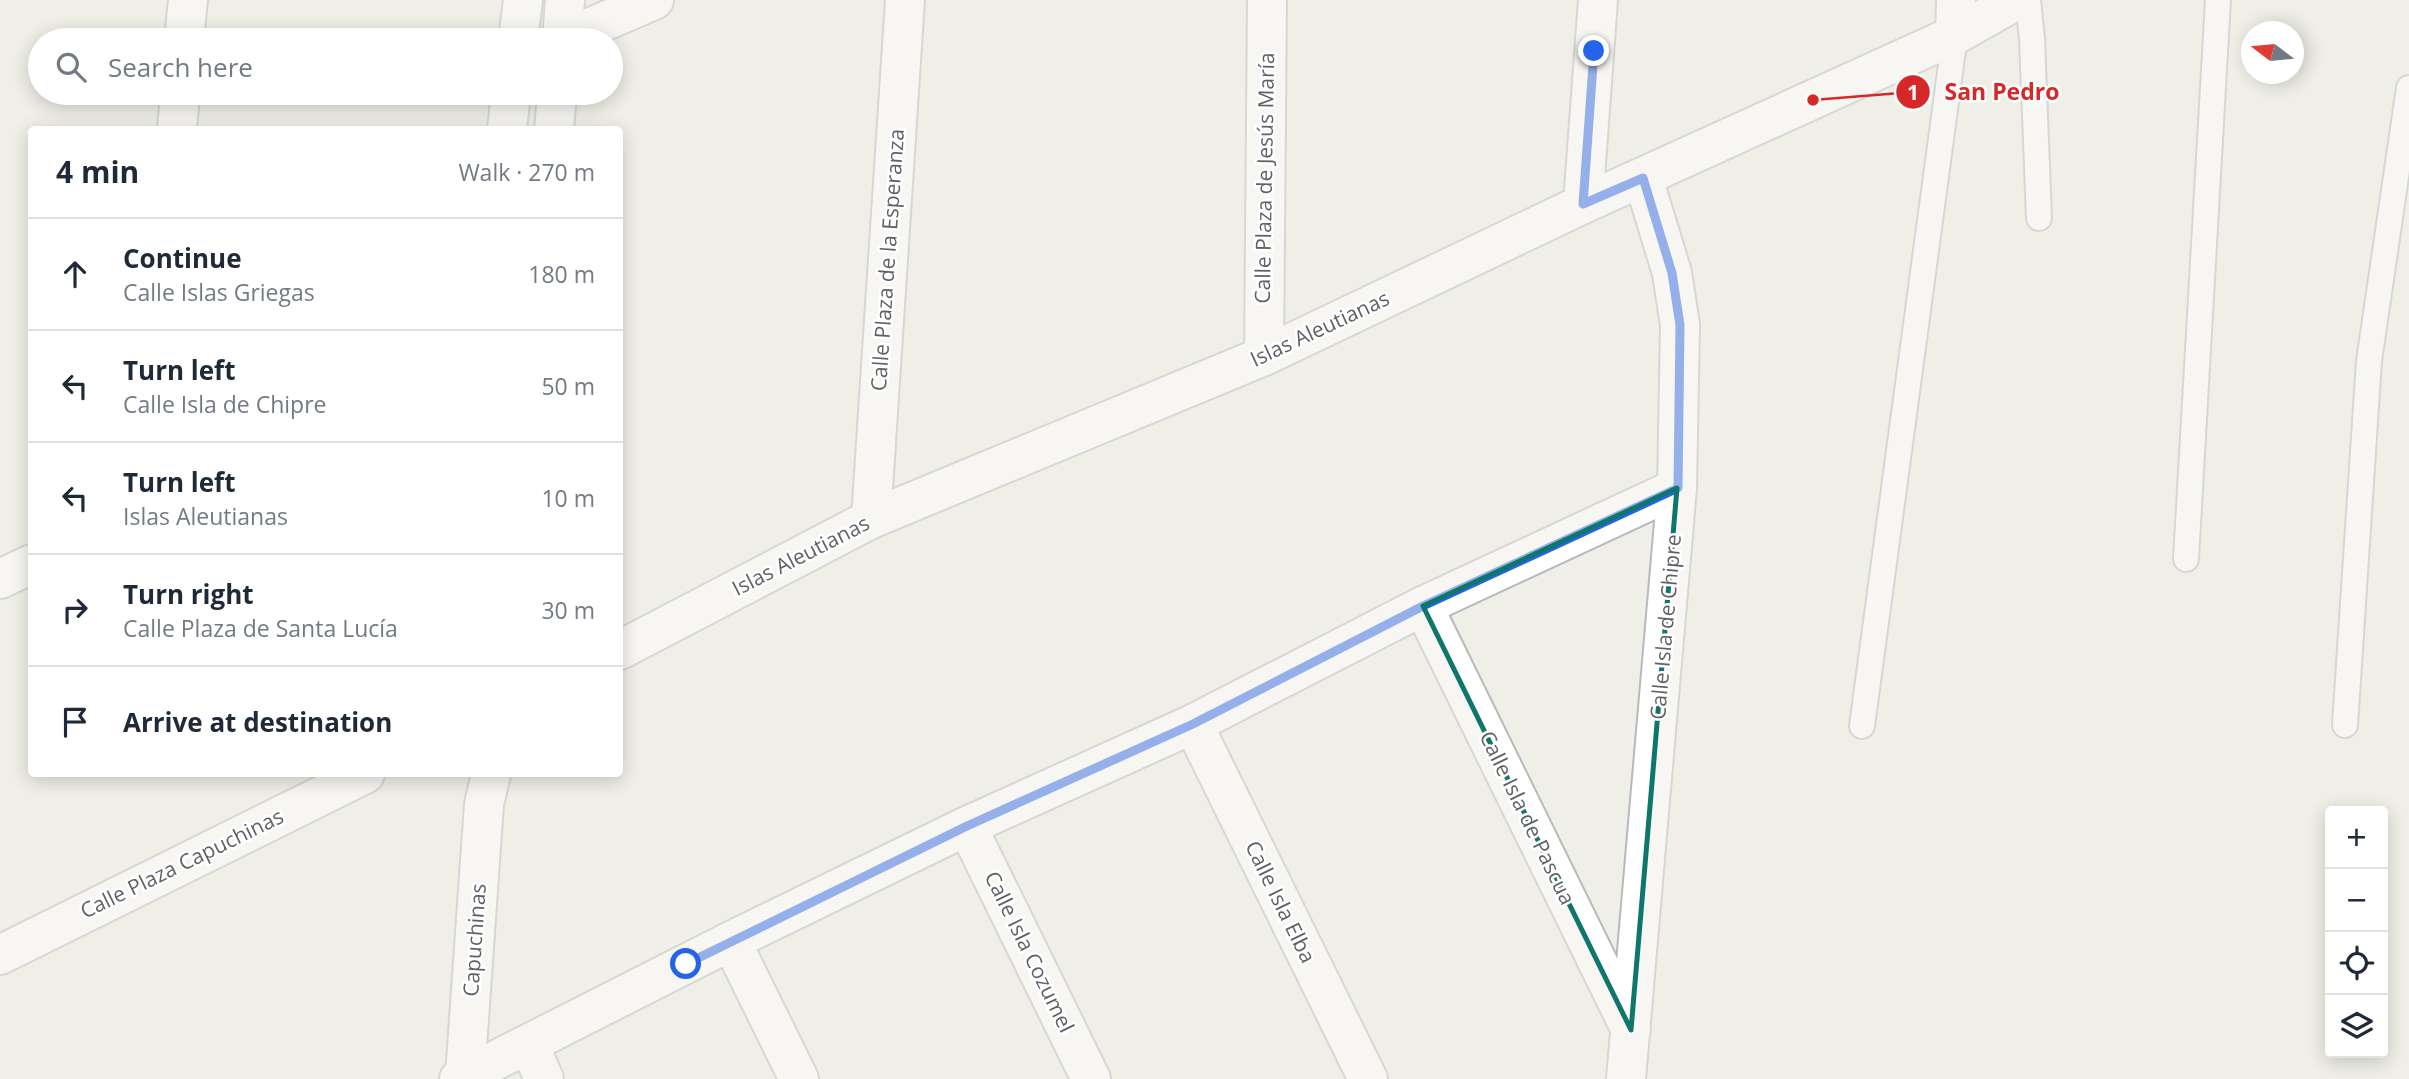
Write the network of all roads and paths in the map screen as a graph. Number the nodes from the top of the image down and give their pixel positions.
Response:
1 (188, 0) edge
2 (523, 0) edge
3 (565, 0) edge
4 (905, 0) edge
5 (1267, 0) edge
6 (1598, 0) edge
7 (2017, 0) edge
8 (2028, 0) edge
9 (2218, 0) edge
10 (642, 3) edge
11 (1955, 17) edge
12 (185, 28) edge
13 (520, 28) edge
14 (563, 28) edge
15 (588, 28) edge
16 (2409, 89) edge
17 (179, 105) edge
18 (510, 105) edge
19 (556, 105) edge
20 (177, 126) edge
21 (507, 126) edge
22 (554, 126) edge
23 (1643, 178) junction
24 (1583, 204) junction
25 (2039, 218) dead end
26 (1264, 356) junction
27 (1678, 488) junction
28 (871, 519) junction
29 (2186, 559) dead end
30 (28, 566) edge
31 (0, 579) edge
32 (1423, 606) junction
33 (623, 648) edge
34 (1193, 724) junction
35 (2345, 725) dead end
36 (1862, 726) dead end
37 (359, 777) edge
38 (483, 784) edge
39 (967, 826) junction
40 (731, 941) junction
41 (0, 955) edge
42 (1631, 1030) junction
43 (536, 1062) edge
44 (462, 1077) edge
45 (799, 1079) edge
46 (1091, 1079) edge
47 (1368, 1079) edge
48 (1626, 1079) edge

1 - 12 street
2 - 13 street
3 - 14 street
4 - 28 street, Calle Plaza de la Esperanza
5 - 26 street, Calle Plaza de Jesús María
6 - 24 street
7 - 11 street, Islas Aleutianas
8 - 25 lane
9 - 29 lane
10 - 15 street
11 - 23 street, Islas Aleutianas
11 - 36 lane
16 - 35 lane
17 - 20 street
18 - 21 street
19 - 22 street
23 - 24 street, Islas Aleutianas
23 - 27 street, Calle Isla de Chipre
24 - 26 street, Islas Aleutianas
26 - 28 street, Islas Aleutianas
27 - 32 street
27 - 42 street, Calle Isla de Chipre
28 - 33 street, Islas Aleutianas
30 - 31 street
32 - 34 street
32 - 42 street, Calle Isla de Pascua
34 - 39 street
34 - 47 street, Calle Isla Elba
37 - 41 street, Calle Plaza Capuchinas
38 - 44 street, Capuchinas
39 - 40 street
39 - 46 street, Calle Isla Cozumel
40 - 43 street
40 - 45 street
42 - 48 street, Calle Isla de Chipre
43 - 44 street

